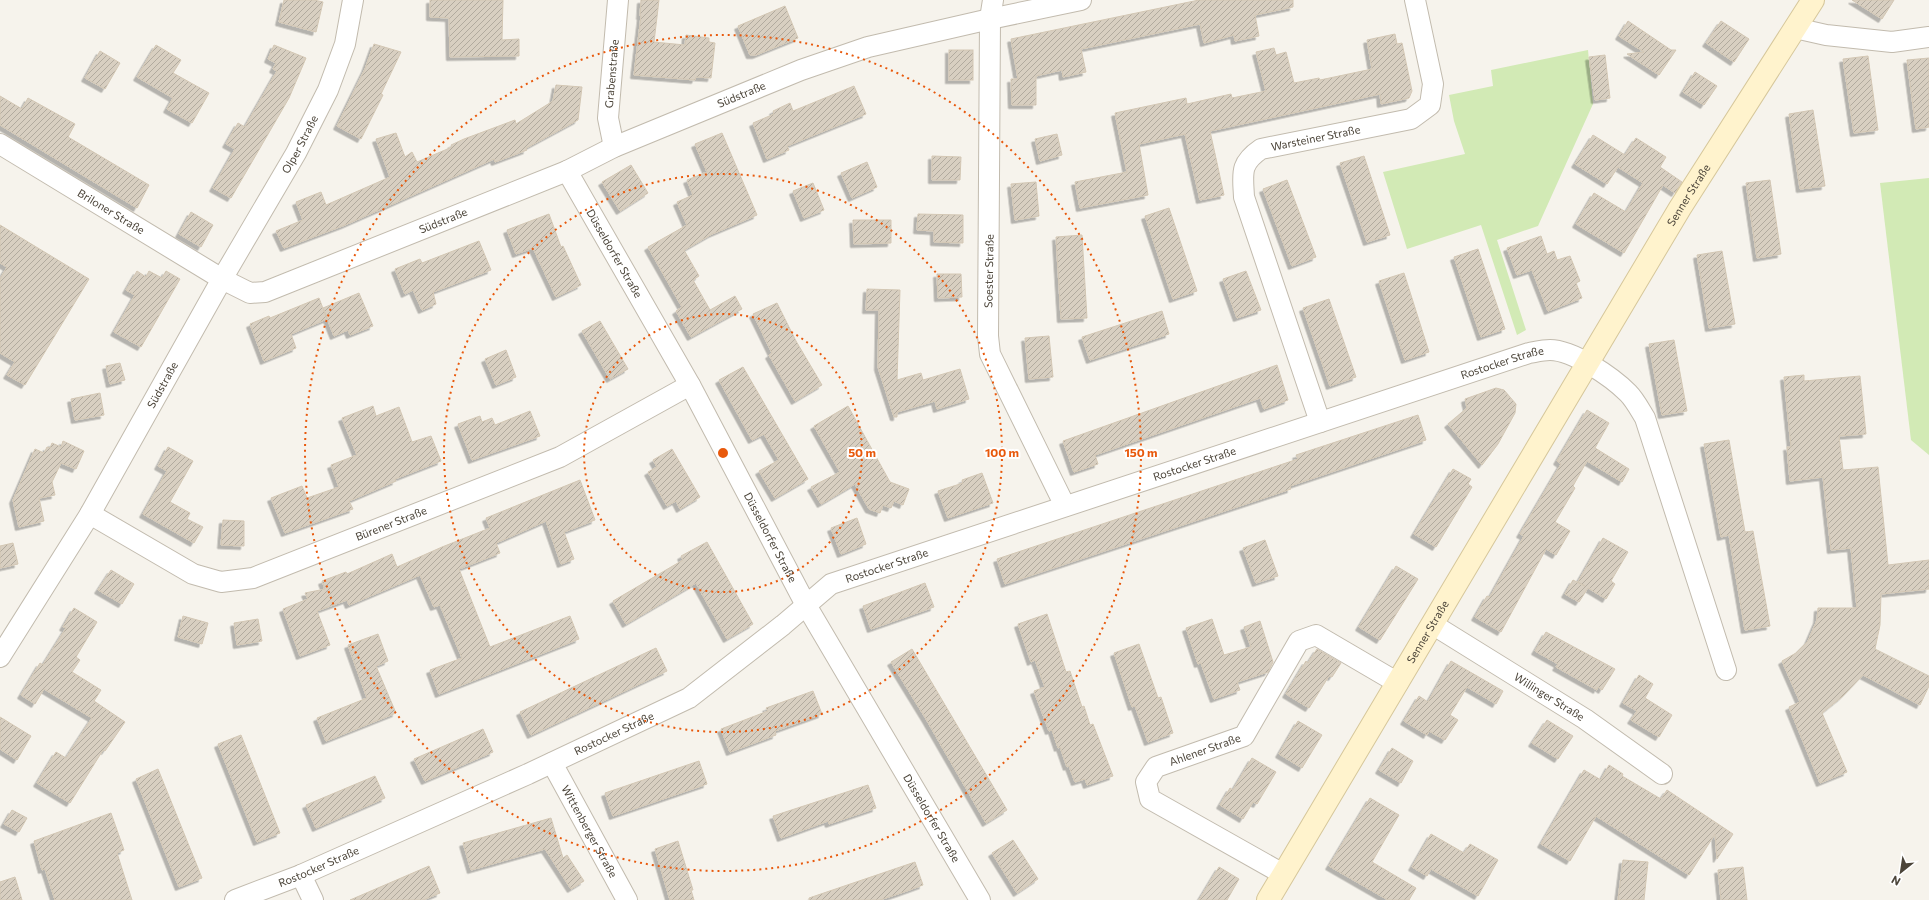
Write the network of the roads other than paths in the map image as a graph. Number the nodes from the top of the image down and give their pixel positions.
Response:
1 (353, 0) edge
2 (618, 0) edge
3 (1081, 0) edge
4 (1415, 0) edge
5 (1813, 0) edge
6 (992, 9) edge
7 (1795, 28) junction
8 (1929, 37) edge
9 (0, 144) edge
10 (614, 147) junction
11 (567, 171) junction
12 (222, 279) junction
13 (1587, 364) junction
14 (690, 385) junction
15 (1320, 422) junction
16 (1065, 506) junction
17 (90, 514) junction
18 (806, 605) junction
19 (1432, 624) junction
20 (0, 657) edge
21 (1726, 670) dead end
22 (1398, 683) junction
23 (552, 763) junction
24 (1662, 774) dead end
25 (301, 874) junction
26 (1283, 874) junction
27 (235, 900) edge
28 (313, 900) edge
29 (626, 900) edge
30 (980, 900) edge
31 (1268, 900) edge

1 - 12 street, Olper Straße
2 - 10 street, Grabenstraße
3 - 6 street, Südstraße
4 - 15 street, Warsteiner Straße
5 - 7 street, Senner Straße
6 - 10 street, Südstraße
6 - 16 street, Soester Straße
7 - 8 street
7 - 13 street, Senner Straße
9 - 12 street, Briloner Straße
10 - 11 street, Südstraße
11 - 12 street, Südstraße
11 - 14 street, Düsseldorfer Straße
12 - 17 street, Südstraße
13 - 15 street, Rostocker Straße
13 - 19 street, Senner Straße
13 - 21 street
14 - 17 street, Bürener Straße
14 - 18 street, Düsseldorfer Straße
15 - 16 street, Rostocker Straße
16 - 18 street, Rostocker Straße
17 - 20 street, Südstraße
18 - 23 street, Rostocker Straße
18 - 30 street, Düsseldorfer Straße
19 - 22 street, Senner Straße
19 - 24 street, Willinger Straße
22 - 26 street, Senner Straße
22 - 26 street, Ahlener Straße
23 - 25 street, Rostocker Straße
23 - 29 street, Wittenberger Straße
25 - 27 street, Rostocker Straße
25 - 28 street
26 - 31 street, Senner Straße

